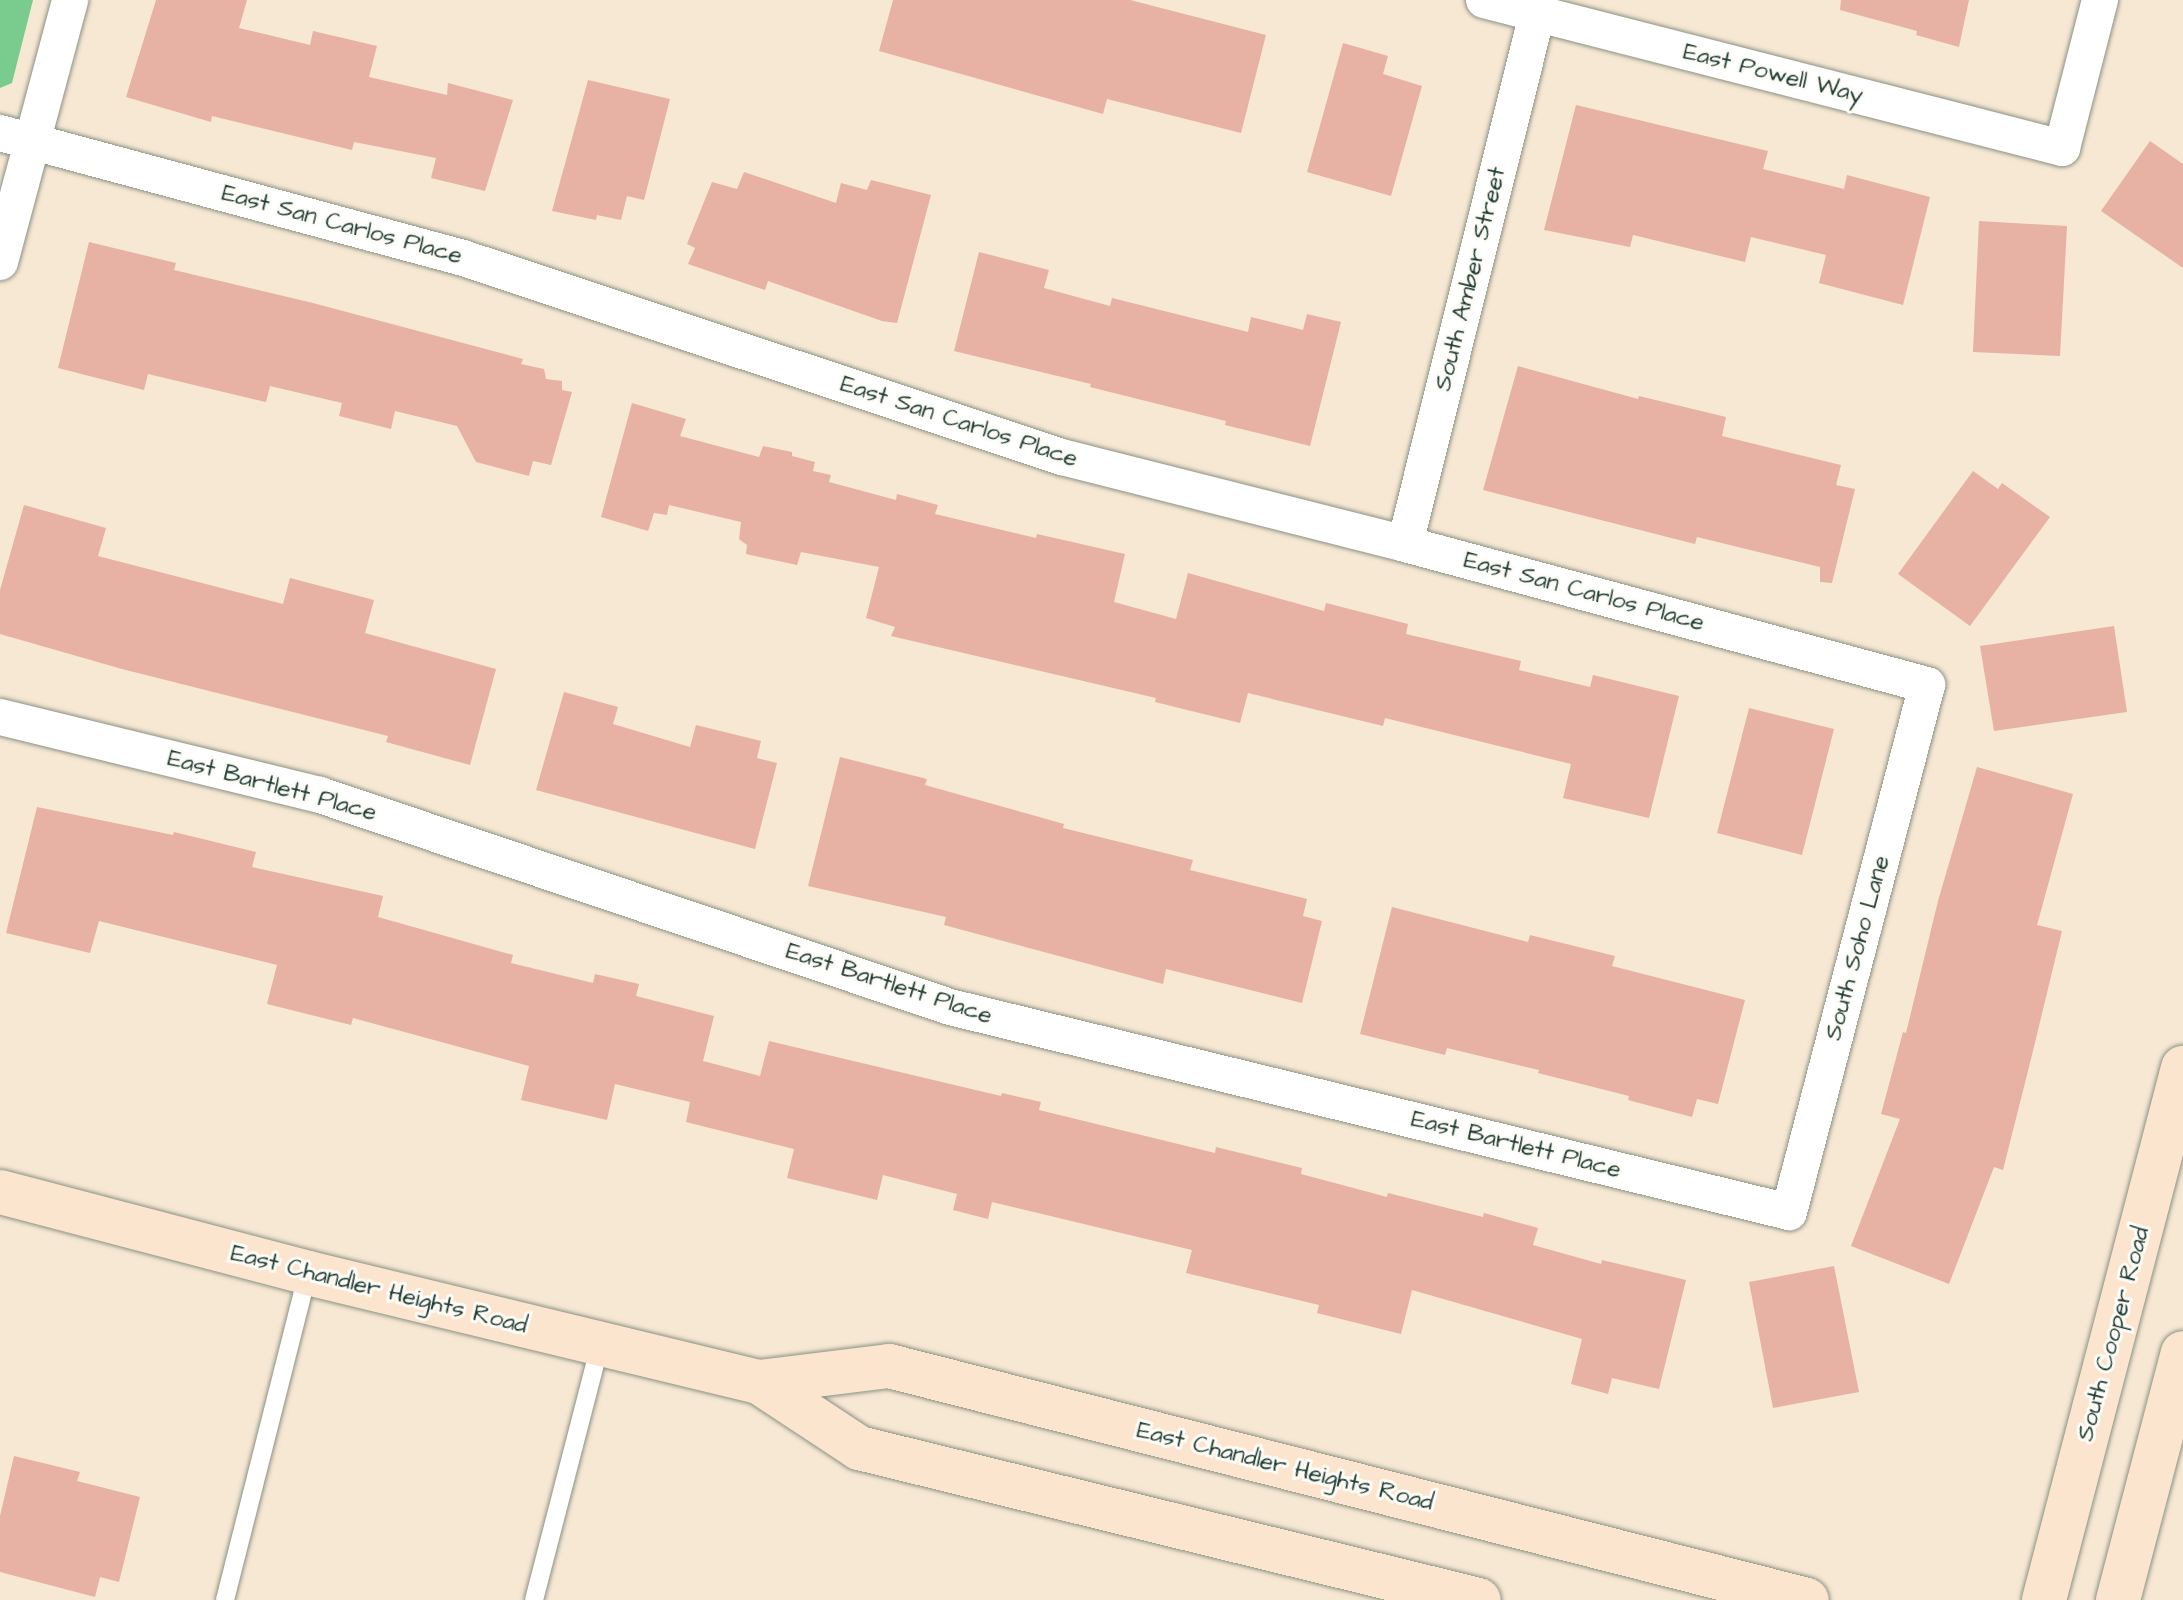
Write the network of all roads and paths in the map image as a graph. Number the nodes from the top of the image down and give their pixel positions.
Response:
1 (70, 0) edge
2 (1484, 0) edge
3 (2100, 0) edge
4 (1537, 14) junction
5 (16, 138) edge
6 (0, 262) edge
7 (1405, 544) junction
8 (1927, 685) joint
9 (0, 717) edge
10 (2183, 1068) edge
11 (0, 1192) edge
12 (1789, 1212) joint
13 (308, 1273) junction
14 (600, 1345) junction
15 (2183, 1353) edge
16 (759, 1382) junction
17 (225, 1600) edge
18 (534, 1600) edge
19 (1479, 1600) edge
20 (1807, 1600) edge
21 (2044, 1600) edge
22 (2118, 1600) edge

1 - 5 street
2 - 4 street, East Powell Way
3 - 4 street, East Powell Way
4 - 7 street, South Amber Street
5 - 6 street
5 - 7 street, East San Carlos Place
7 - 8 street, East San Carlos Place
8 - 12 street, South Soho Lane
9 - 12 street, East Bartlett Place
10 - 21 main road, South Cooper Road
11 - 13 main road, East Chandler Heights Road
13 - 14 main road, East Chandler Heights Road
13 - 17 lane
14 - 16 main road, East Chandler Heights Road
14 - 18 lane
15 - 22 main road
16 - 19 main road, East Chandler Heights Road
16 - 20 main road, East Chandler Heights Road

